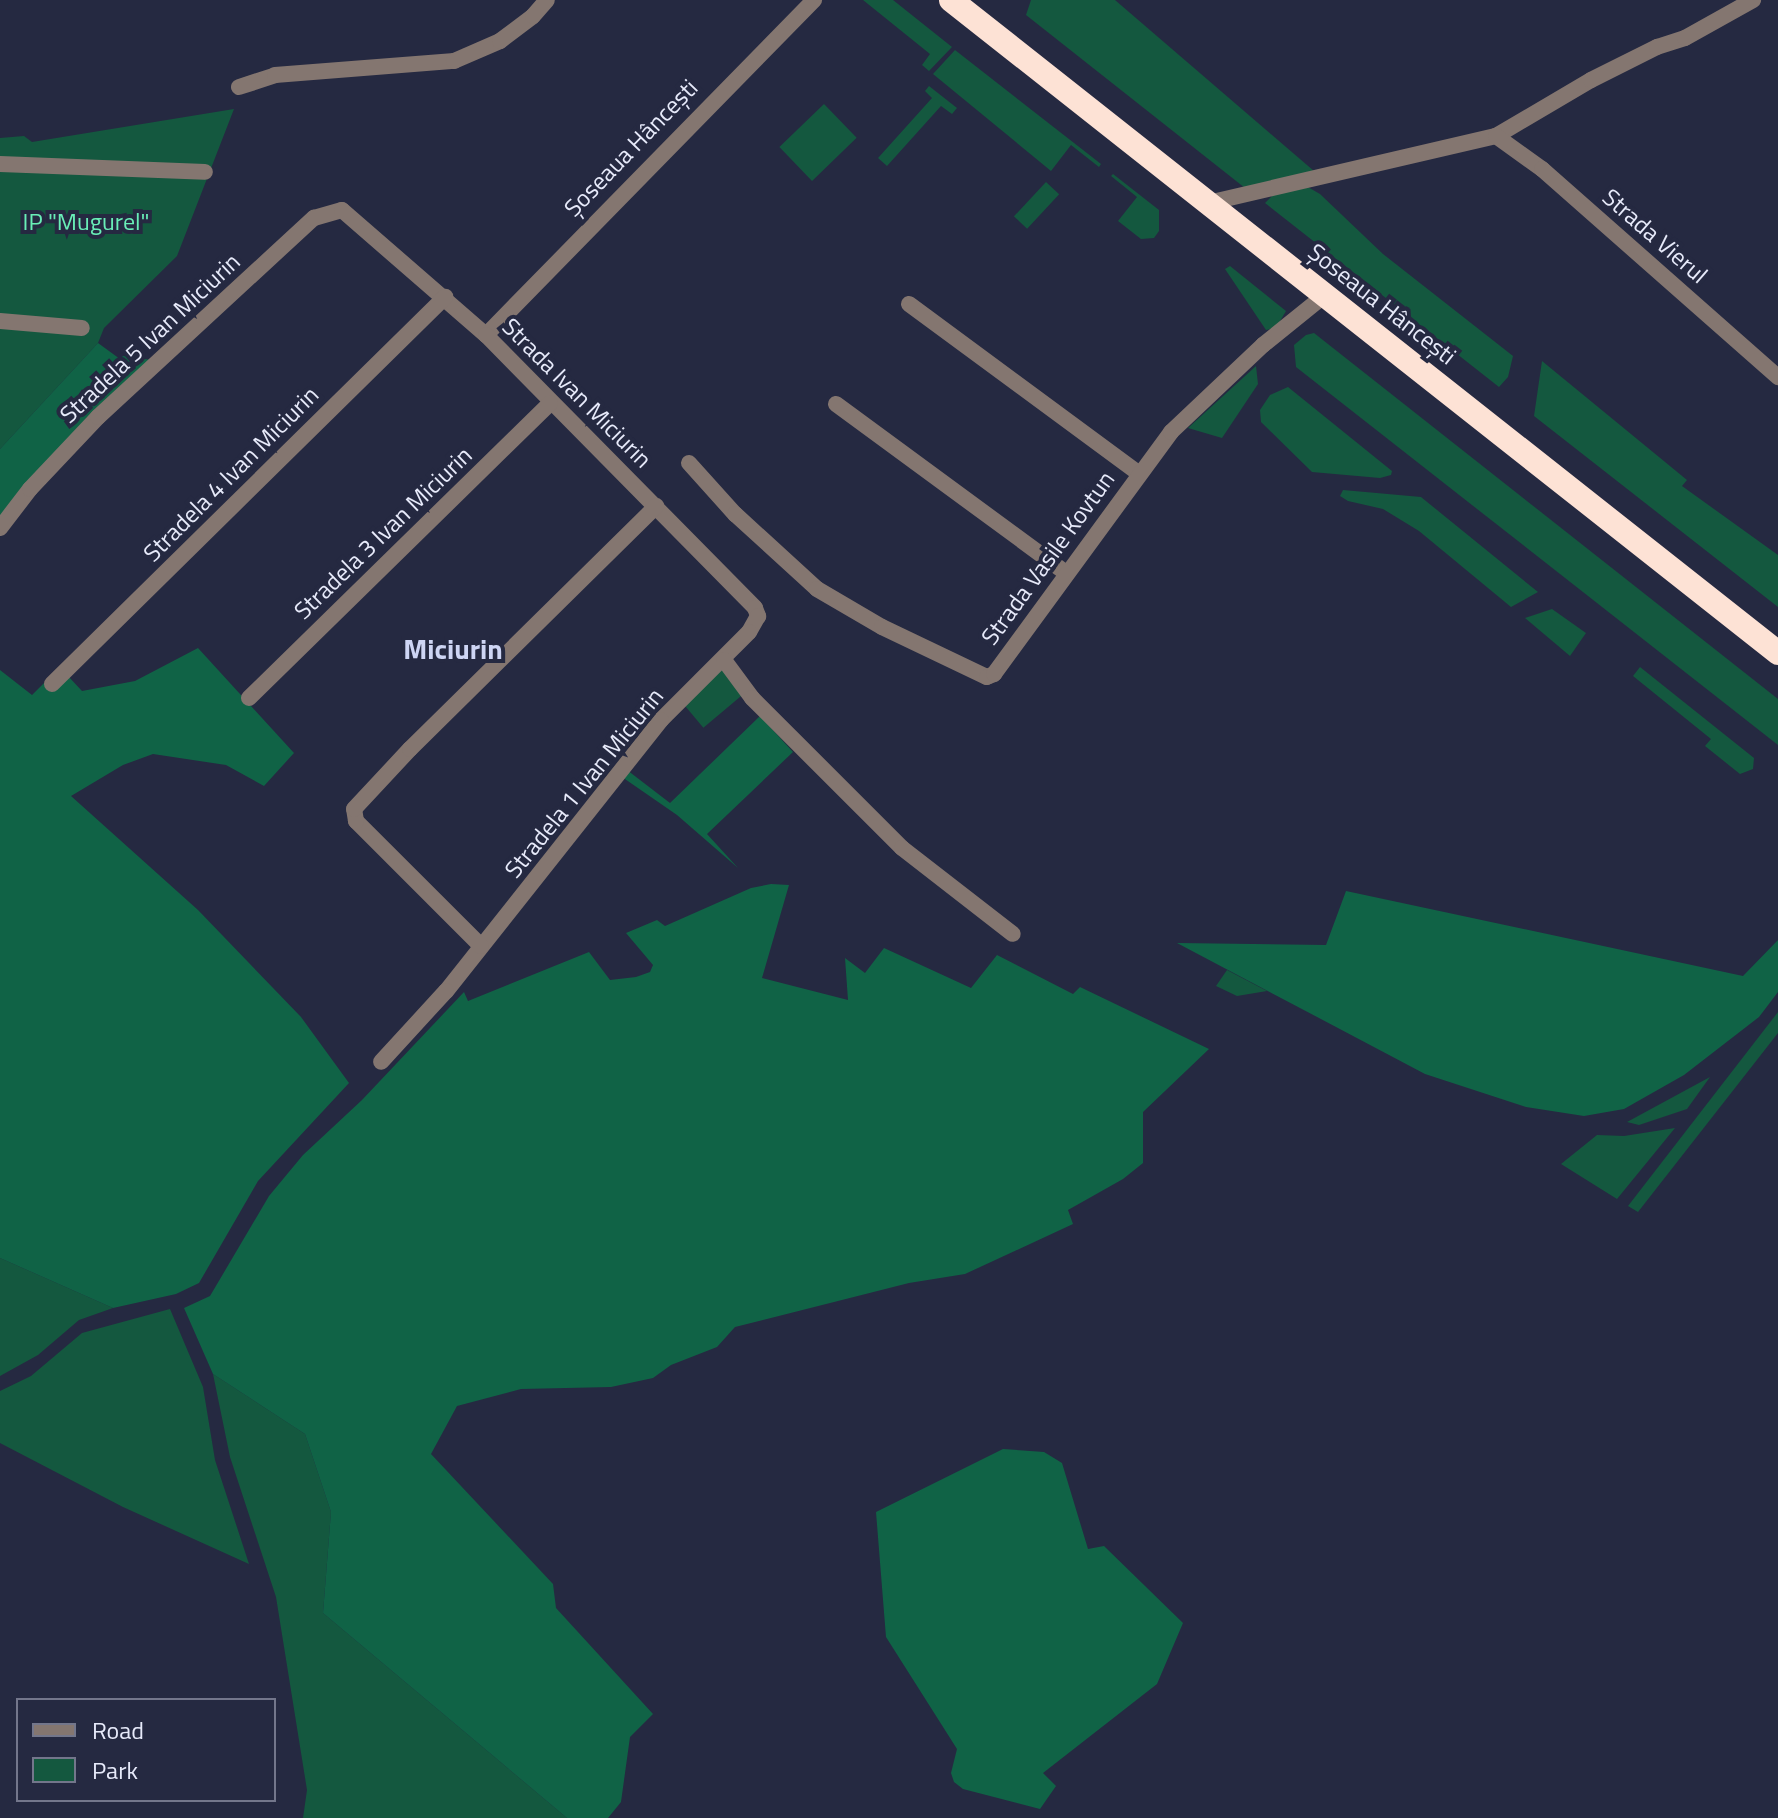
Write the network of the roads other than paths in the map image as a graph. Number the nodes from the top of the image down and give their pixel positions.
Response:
1 (547, 0) edge
2 (814, 0) edge
3 (951, 0) edge
4 (1753, 0) edge
5 (239, 87) dead end
6 (1496, 136) junction
7 (0, 164) edge
8 (205, 172) dead end
9 (1208, 203) junction
10 (351, 214) joint
11 (1325, 295) junction
12 (445, 297) junction
13 (909, 304) dead end
14 (0, 321) edge
15 (82, 328) dead end
16 (486, 335) junction
17 (1778, 377) edge
18 (550, 403) junction
19 (836, 404) dead end
20 (689, 463) dead end
21 (1138, 473) junction
22 (656, 506) junction
23 (0, 528) edge
24 (1066, 573) junction
25 (758, 616) joint
26 (1778, 653) edge
27 (724, 660) junction
28 (52, 684) dead end
29 (249, 698) dead end
30 (1013, 934) dead end
31 (481, 946) junction
32 (381, 1062) dead end

1 - 5 street
2 - 16 street, Șoseaua Hâncești
3 - 9 highway, Șoseaua Hâncești
4 - 6 street
6 - 9 street
6 - 17 street, Strada Vierul
7 - 8 street
9 - 11 highway, Șoseaua Hâncești
10 - 12 street, Strada Ivan Miciurin
10 - 23 street, Stradela 5 Ivan Miciurin
11 - 21 street, Strada Vasile Kovtun
11 - 26 highway, Șoseaua Hâncești
12 - 16 street, Strada Ivan Miciurin
12 - 28 street, Stradela 4 Ivan Miciurin
13 - 21 street, Strada Vasile Kovtun
14 - 15 street
16 - 18 street, Strada Ivan Miciurin
18 - 22 street, Strada Ivan Miciurin
18 - 29 street, Stradela 3 Ivan Miciurin
19 - 24 street
20 - 24 street, Strada Vasile Kovtun
21 - 24 street, Strada Vasile Kovtun
22 - 25 street, Strada Ivan Miciurin
22 - 31 street
25 - 27 street, Stradela 1 Ivan Miciurin
27 - 30 street
27 - 31 street, Stradela 1 Ivan Miciurin
31 - 32 street, Stradela 1 Ivan Miciurin

